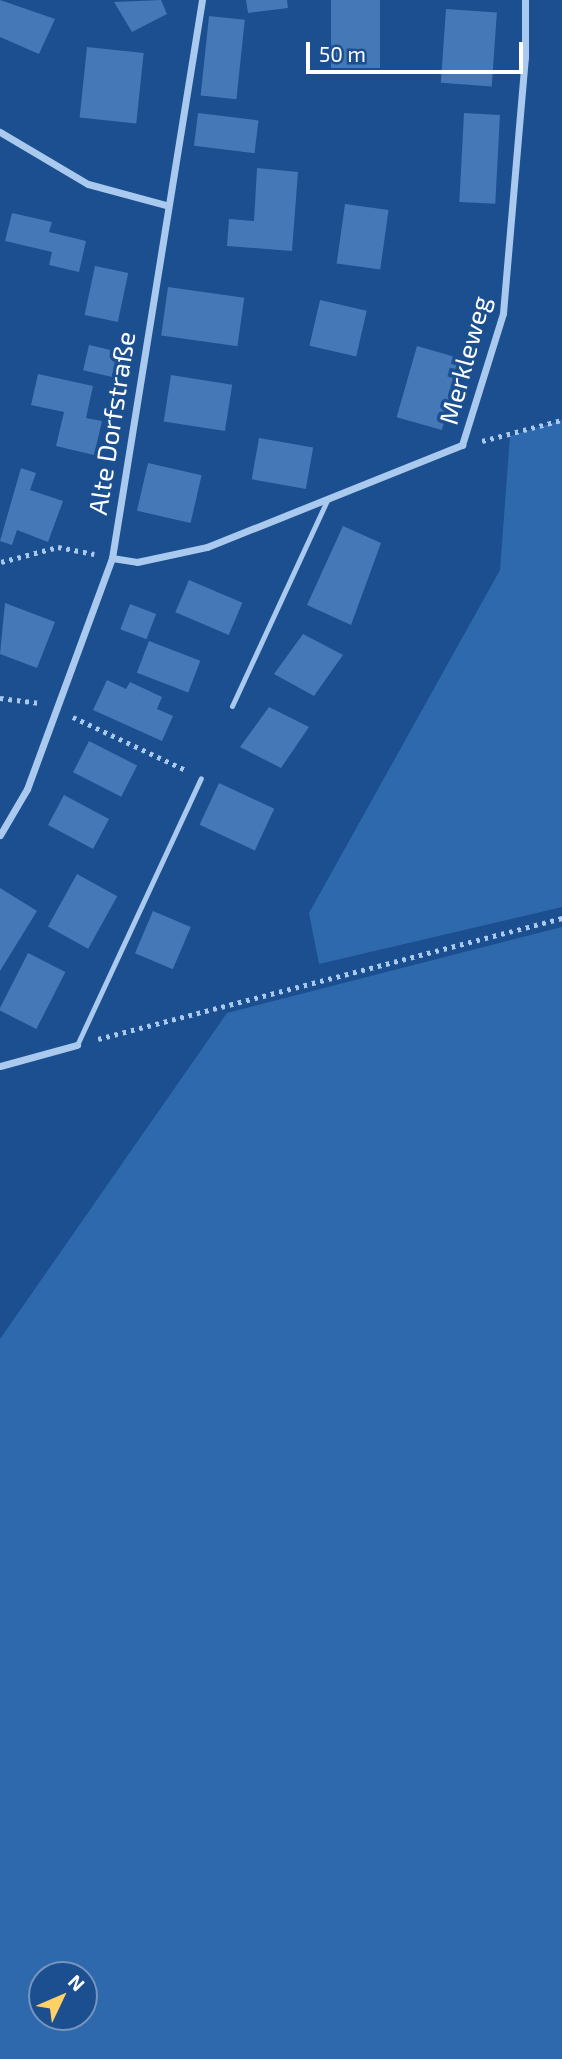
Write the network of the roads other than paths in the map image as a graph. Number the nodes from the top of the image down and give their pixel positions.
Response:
1 (202, 0) edge
2 (525, 0) edge
3 (0, 132) edge
4 (166, 205) junction
5 (330, 495) junction
6 (112, 558) junction
7 (232, 706) dead end
8 (201, 778) road end
9 (0, 835) edge
10 (77, 1045) joint
11 (0, 1066) edge

1 - 4 street, Alte Dorfstraße
2 - 5 street, Merkleweg
3 - 4 street
4 - 6 street, Alte Dorfstraße
5 - 6 street, Merkleweg
5 - 7 lane
6 - 9 street, Alte Dorfstraße
8 - 10 lane
10 - 11 street

